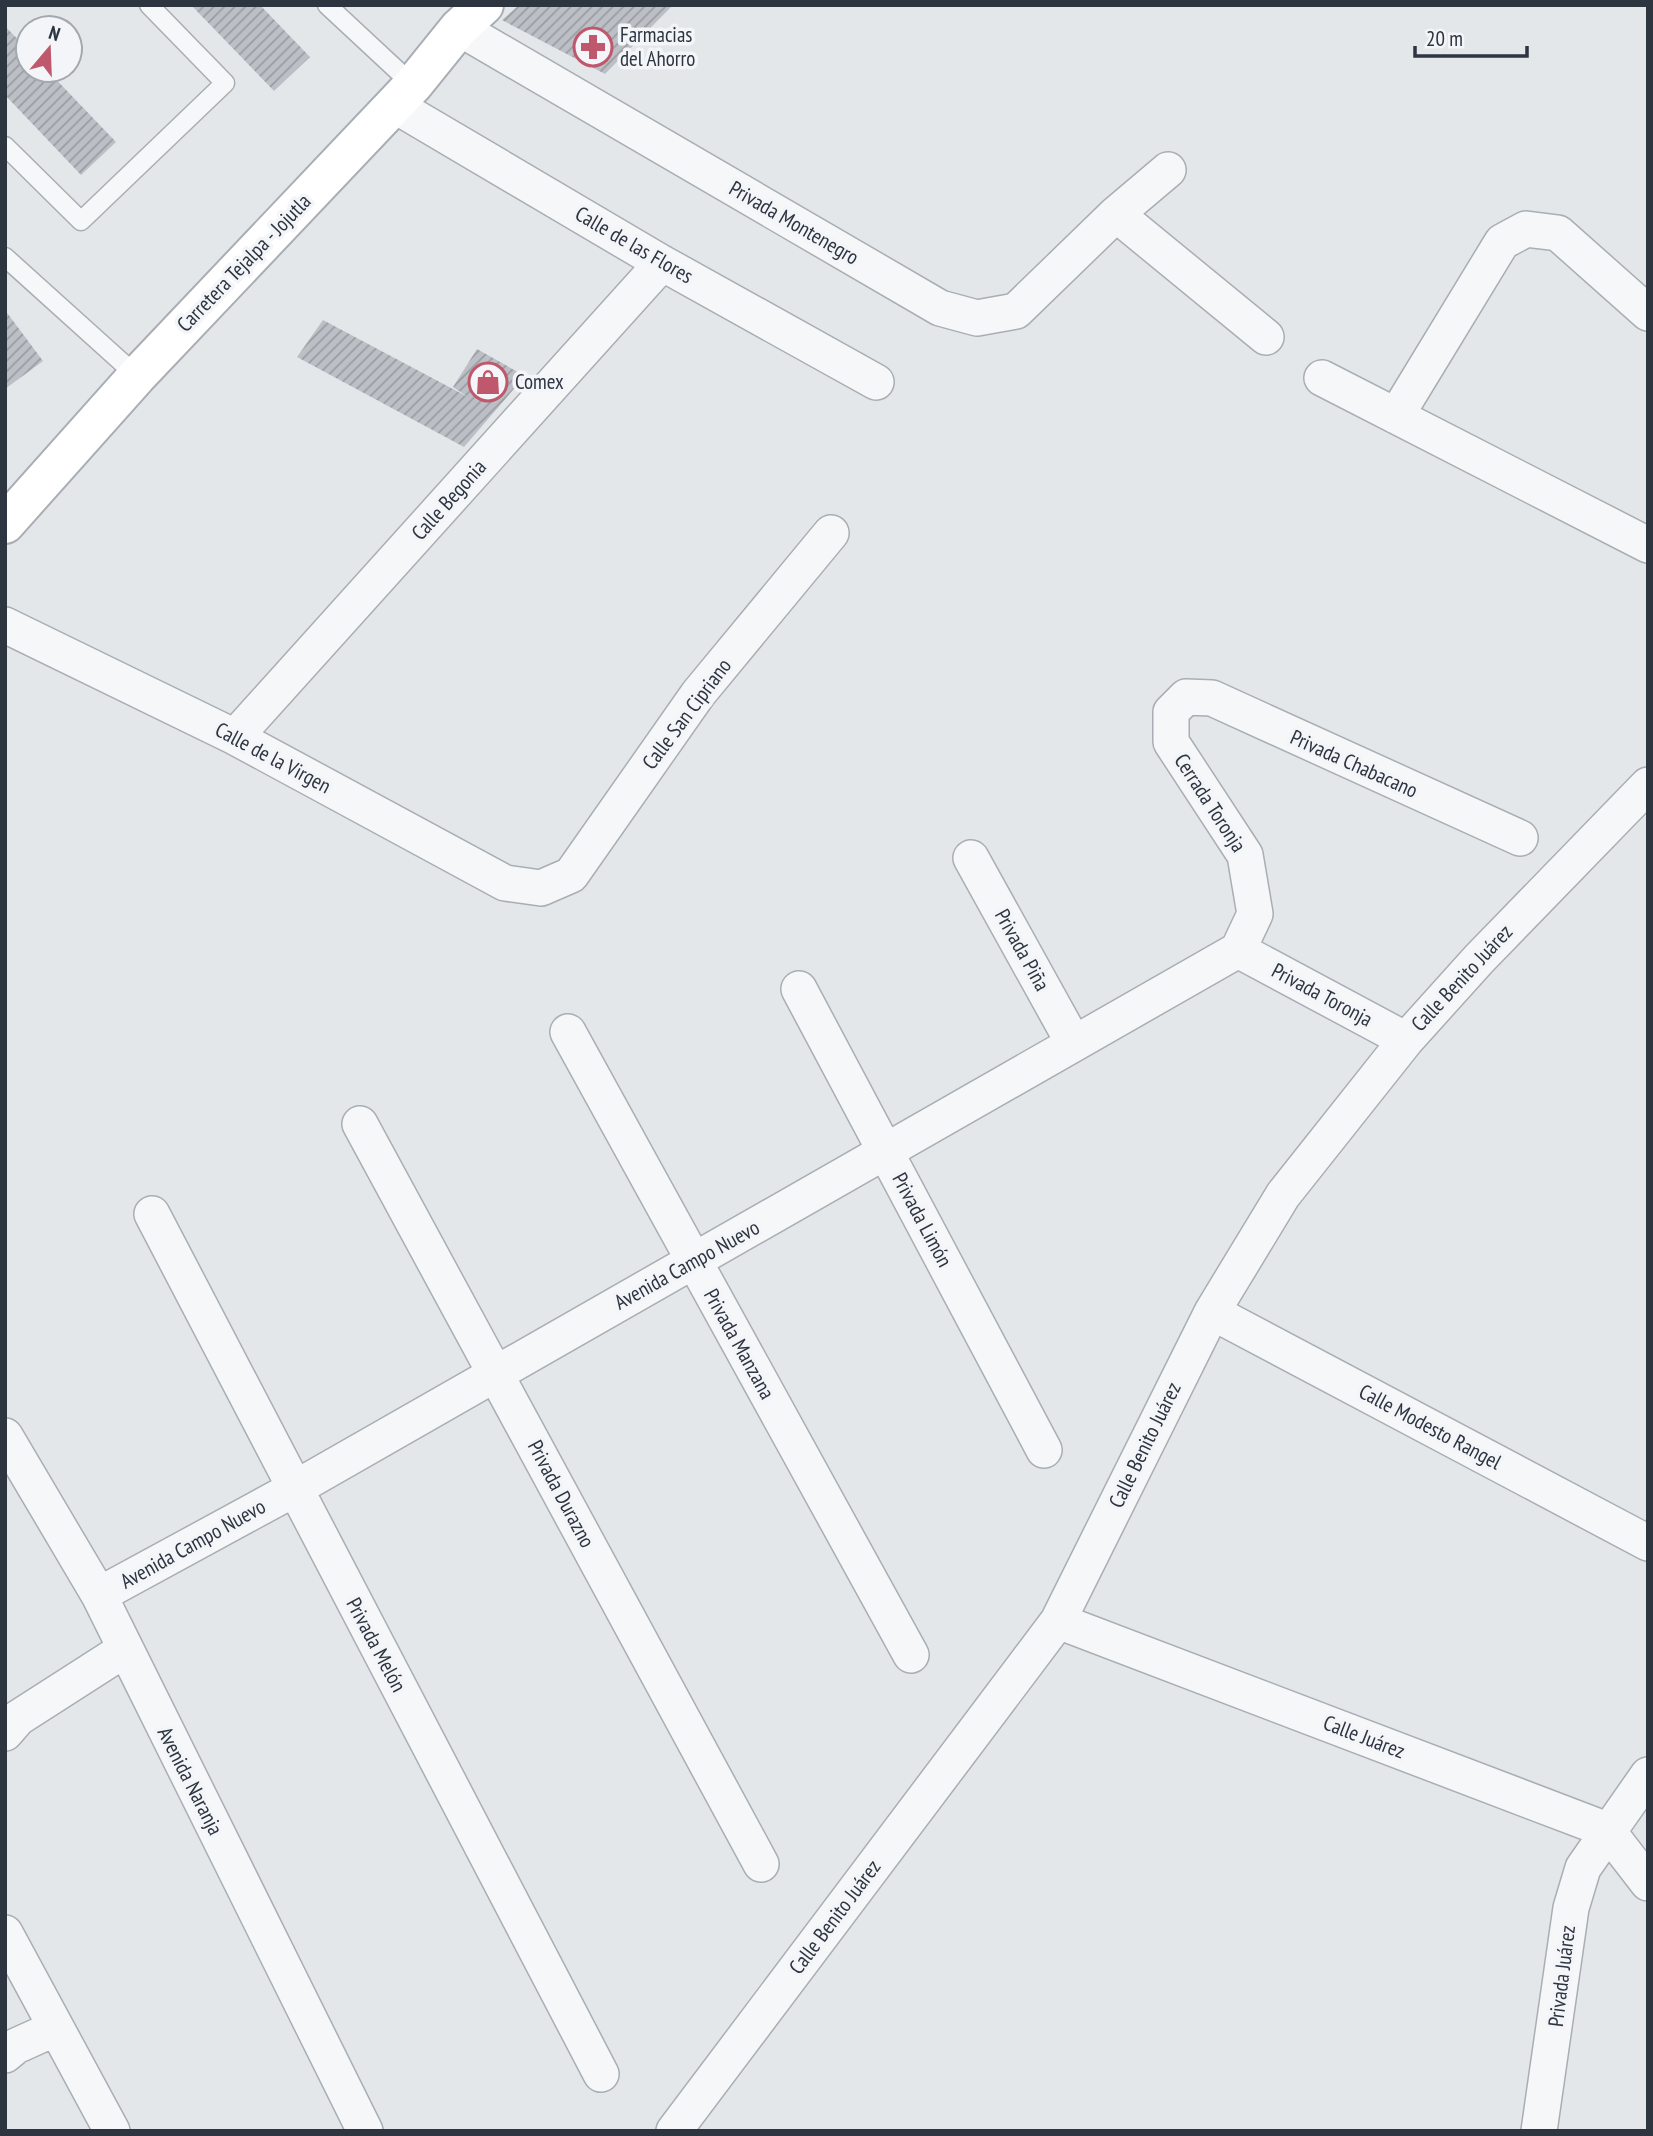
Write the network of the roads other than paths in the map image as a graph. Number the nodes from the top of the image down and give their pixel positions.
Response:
1 (149, 5) edge
2 (327, 5) edge
3 (471, 17) edge
4 (404, 95) junction
5 (5, 146) edge
6 (1168, 170) dead end
7 (1116, 214) junction
8 (5, 257) edge
9 (662, 263) junction
10 (1648, 313) edge
11 (1266, 337) dead end
12 (137, 376) junction
13 (1322, 378) dead end
14 (876, 382) dead end
15 (1395, 416) junction
16 (5, 524) edge
17 (831, 533) dead end
18 (1648, 545) edge
19 (5, 625) edge
20 (1186, 697) joint
21 (235, 737) junction
22 (1648, 785) edge
23 (1520, 838) dead end
24 (971, 858) dead end
25 (541, 888) joint
26 (1238, 950) junction
27 (799, 989) dead end
28 (568, 1032) dead end
29 (1406, 1040) junction
30 (1073, 1042) junction
31 (360, 1124) dead end
32 (887, 1153) junction
33 (152, 1214) dead end
34 (693, 1261) junction
35 (1212, 1312) junction
36 (496, 1374) junction
37 (5, 1436) edge
38 (1044, 1450) dead end
39 (294, 1489) junction
40 (1648, 1543) edge
41 (99, 1595) junction
42 (1058, 1621) junction
43 (124, 1650) junction
44 (911, 1655) dead end
45 (5, 1733) edge
46 (1648, 1775) edge
47 (1607, 1830) junction
48 (761, 1864) dead end
49 (1648, 1883) edge
50 (5, 1933) edge
51 (55, 2028) junction
52 (9, 2046) edge
53 (601, 2074) dead end
54 (112, 2131) edge
55 (365, 2131) edge
56 (674, 2131) edge
57 (1539, 2131) edge

1 - 5 lane
2 - 4 lane
3 - 4 main road, Carretera Tejalpa - Jojutla
3 - 7 street, Privada Montenegro
4 - 9 street, Calle de las Flores
4 - 12 main road, Carretera Tejalpa - Jojutla
6 - 7 street, Privada Montenegro
7 - 11 street
8 - 12 lane
9 - 14 street, Calle de las Flores
9 - 21 street, Calle Begonia
10 - 15 street
12 - 16 main road, Carretera Tejalpa - Jojutla
13 - 15 street
15 - 18 street
17 - 25 street, Calle San Cipriano
19 - 21 street, Calle de la Virgen
20 - 23 street, Privada Chabacano
20 - 26 street, Cerrada Toronja
21 - 25 street, Calle de la Virgen
22 - 29 street, Calle Benito Juárez
24 - 30 street, Privada Piña
26 - 29 street, Privada Toronja
26 - 30 street, Avenida Campo Nuevo
27 - 32 street, Privada Limón
28 - 34 street, Privada Manzana
29 - 35 street, Calle Benito Juárez
30 - 32 street, Avenida Campo Nuevo
31 - 36 street, Privada Durazno
32 - 34 street, Avenida Campo Nuevo
32 - 38 street, Privada Limón
33 - 39 street, Privada Melón
34 - 36 street, Avenida Campo Nuevo
34 - 44 street, Privada Manzana
35 - 40 street, Calle Modesto Rangel
35 - 42 street, Calle Benito Juárez
36 - 39 street, Avenida Campo Nuevo
36 - 48 street, Privada Durazno
37 - 41 street, Avenida Naranja
39 - 41 street, Avenida Campo Nuevo
39 - 53 street, Privada Melón
41 - 43 street, Avenida Naranja
42 - 47 street, Calle Juárez
42 - 56 street, Calle Benito Juárez
43 - 45 street
43 - 55 street, Avenida Naranja
46 - 47 street
47 - 49 street
47 - 57 street, Privada Juárez
50 - 51 street
51 - 52 street
51 - 54 street

